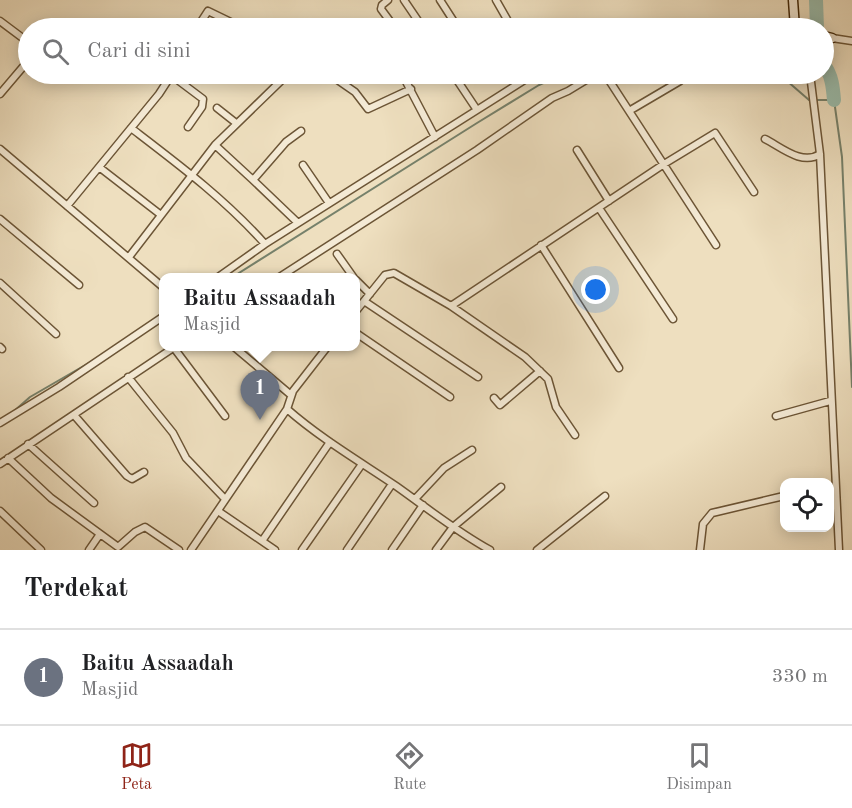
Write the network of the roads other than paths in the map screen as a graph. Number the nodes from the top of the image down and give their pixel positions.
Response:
1 (388, 0) edge
2 (404, 0) edge
3 (440, 0) edge
4 (496, 0) edge
5 (793, 0) edge
6 (203, 18) edge
7 (222, 18) edge
8 (388, 18) edge
9 (416, 18) edge
10 (452, 18) edge
11 (506, 18) edge
12 (794, 18) edge
13 (0, 21) edge
14 (18, 34) edge
15 (834, 38) edge
16 (852, 41) edge
17 (18, 73) edge
18 (166, 84) edge
19 (184, 84) edge
20 (277, 84) edge
21 (343, 84) edge
22 (408, 84) edge
23 (460, 84) edge
24 (518, 84) edge
25 (578, 84) edge
26 (611, 84) edge
27 (675, 84) edge
28 (812, 84) edge
29 (411, 89) junction
30 (0, 94) edge
31 (217, 108) dead end
32 (477, 110) junction
33 (629, 111) junction
34 (236, 123) junction
35 (188, 127) dead end
36 (130, 128) junction
37 (301, 131) dead end
38 (435, 137) junction
39 (765, 139) dead end
40 (215, 145) junction
41 (0, 149) edge
42 (577, 150) dead end
43 (820, 154) junction
44 (303, 165) dead end
45 (664, 165) junction
46 (99, 167) junction
47 (191, 174) junction
48 (253, 180) junction
49 (754, 192) dead end
50 (609, 201) junction
51 (329, 203) junction
52 (67, 206) junction
53 (599, 208) junction
54 (161, 215) junction
55 (0, 219) edge
56 (298, 224) junction
57 (265, 244) junction
58 (541, 245) junction
59 (717, 245) dead end
60 (337, 254) dead end
61 (129, 257) junction
62 (224, 273) edge
63 (286, 273) edge
64 (351, 273) edge
65 (0, 283) edge
66 (159, 284) edge
67 (360, 284) edge
68 (79, 285) dead end
69 (370, 294) junction
70 (364, 301) junction
71 (360, 306) edge
72 (451, 306) junction
73 (159, 319) edge
74 (673, 319) dead end
75 (56, 334) dead end
76 (360, 336) edge
77 (169, 351) edge
78 (178, 351) edge
79 (239, 351) edge
80 (324, 351) edge
81 (619, 368) dead end
82 (540, 371) junction
83 (128, 377) junction
84 (478, 377) dead end
85 (291, 395) junction
86 (450, 397) dead end
87 (494, 398) dead end
88 (830, 401) junction
89 (287, 409) junction
90 (74, 415) junction
91 (225, 416) dead end
92 (776, 416) dead end
93 (1, 421) edge
94 (575, 435) dead end
95 (330, 442) junction
96 (28, 444) junction
97 (472, 450) dead end
98 (8, 458) junction
99 (0, 464) edge
100 (363, 464) junction
101 (144, 472) dead end
102 (832, 478) edge
103 (393, 484) junction
104 (501, 487) dead end
105 (605, 496) dead end
106 (780, 497) edge
107 (225, 499) junction
108 (415, 500) junction
109 (94, 503) dead end
110 (423, 505) junction
111 (834, 507) edge
112 (0, 511) edge
113 (218, 511) junction
114 (453, 527) junction
115 (100, 534) junction
116 (262, 541) junction
117 (120, 549) edge
118 (41, 550) edge
119 (89, 550) edge
120 (179, 550) edge
121 (191, 550) edge
122 (275, 550) edge
123 (302, 550) edge
124 (347, 550) edge
125 (392, 550) edge
126 (436, 550) edge
127 (490, 550) edge
128 (537, 550) edge
129 (700, 550) edge
130 (838, 550) edge

1 - 8 street
2 - 9 street
3 - 10 street
4 - 11 street
5 - 12 street
6 - 7 street
13 - 14 street
15 - 16 street
17 - 30 street
18 - 36 street
19 - 35 street
20 - 34 street
21 - 29 street
22 - 29 street
23 - 32 street
24 - 32 street
25 - 63 street
26 - 33 street
27 - 33 street
28 - 43 street
29 - 38 street
31 - 34 street
32 - 38 street
33 - 45 street
34 - 40 street
36 - 46 street
36 - 47 street
37 - 48 street
38 - 51 street
39 - 43 street
40 - 47 street
40 - 48 street
41 - 52 street
42 - 50 street
43 - 88 street
44 - 51 street
45 - 49 street
45 - 50 street
45 - 59 street
46 - 52 street
46 - 54 street
47 - 54 street
47 - 57 street
48 - 56 street
50 - 53 street
51 - 56 street
52 - 61 street
53 - 58 street
53 - 74 street
54 - 61 street
55 - 68 street
56 - 57 street
57 - 62 street
58 - 72 street
58 - 81 street
60 - 64 street
61 - 66 street
65 - 75 street
67 - 69 street
69 - 70 street
69 - 72 street
70 - 71 street
70 - 84 street
72 - 82 street
73 - 93 street
76 - 86 street
77 - 83 street
78 - 91 street
79 - 85 street
80 - 85 street
82 - 87 street
82 - 94 street
83 - 90 street
83 - 107 street
85 - 89 street
88 - 92 street
88 - 102 street
89 - 95 street
89 - 107 street
90 - 96 street
90 - 101 street
95 - 100 street
95 - 116 street
96 - 98 street
96 - 109 street
97 - 108 street
98 - 99 street
98 - 115 street
100 - 103 street
100 - 123 street
103 - 108 street
103 - 124 street
104 - 114 street
105 - 128 street
106 - 129 street
107 - 113 street
108 - 110 street
110 - 114 street
110 - 125 street
111 - 130 street
112 - 118 street
113 - 116 street
113 - 121 street
114 - 126 street
114 - 127 street
115 - 117 street
115 - 119 street
116 - 122 street
117 - 120 street

